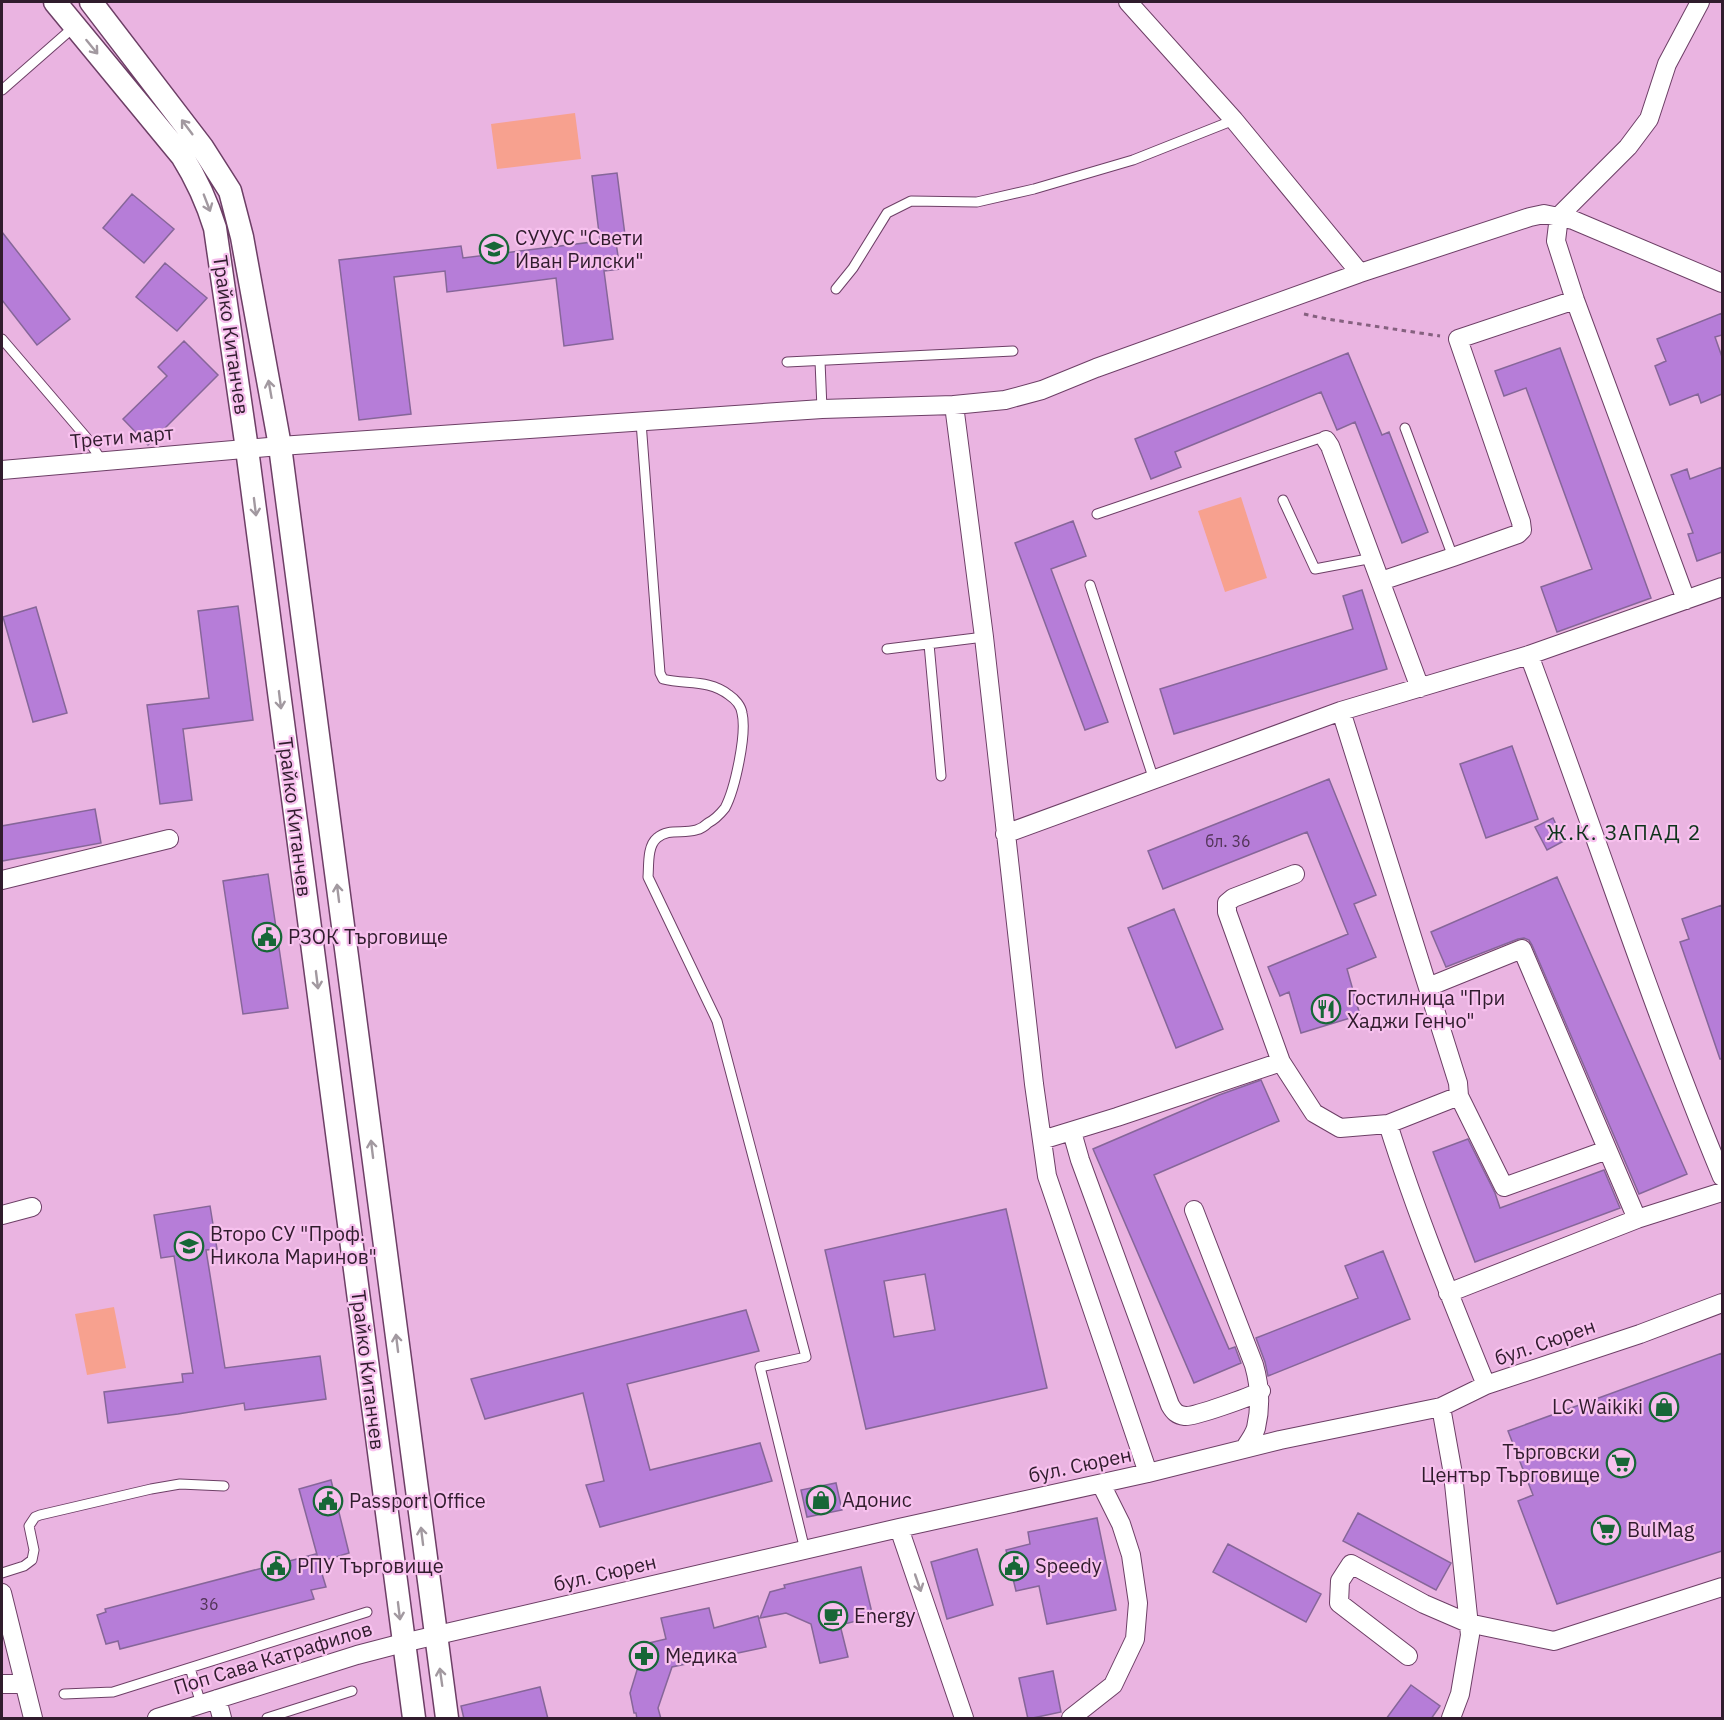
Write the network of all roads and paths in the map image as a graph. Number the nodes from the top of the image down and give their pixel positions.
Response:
1 (55, 2) edge
2 (92, 2) edge
3 (1128, 2) edge
4 (1700, 2) edge
5 (75, 26) junction
6 (2, 90) edge
7 (1234, 120) junction
8 (1559, 216) junction
9 (1360, 273) junction
10 (1722, 283) edge
11 (836, 289) dead end
12 (1575, 300) junction
13 (1304, 314) dead end
14 (2, 339) edge
15 (1458, 339) junction
16 (1013, 351) dead end
17 (820, 361) junction
18 (787, 362) dead end
19 (954, 405) junction
20 (822, 409) junction
21 (641, 422) junction
22 (1405, 428) dead end
23 (1326, 440) joint
24 (280, 446) junction
25 (247, 449) junction
26 (102, 461) junction
27 (2, 470) edge
28 (1283, 500) dead end
29 (1097, 514) dead end
30 (1453, 557) junction
31 (1372, 558) junction
32 (1381, 581) junction
33 (1090, 585) dead end
34 (1722, 587) edge
35 (1686, 600) junction
36 (984, 637) junction
37 (929, 644) junction
38 (887, 649) dead end
39 (1529, 655) junction
40 (1420, 688) junction
41 (1341, 711) junction
42 (941, 777) dead end
43 (1154, 780) junction
44 (1005, 834) junction
45 (169, 839) dead end
46 (1295, 874) dead end
47 (2, 880) edge
48 (1428, 987) junction
49 (1281, 1062) junction
50 (1459, 1096) junction
51 (1388, 1124) junction
52 (1072, 1132) junction
53 (1042, 1140) junction
54 (1716, 1143) edge
55 (1607, 1150) junction
56 (1722, 1177) edge
57 (1722, 1192) edge
58 (32, 1208) dead end
59 (1194, 1210) dead end
60 (2, 1215) edge
61 (1637, 1219) junction
62 (1448, 1293) junction
63 (1722, 1303) edge
64 (1486, 1385) junction
65 (1261, 1391) junction
66 (1441, 1407) junction
67 (1244, 1449) junction
68 (1148, 1473) junction
69 (1101, 1484) junction
70 (224, 1486) dead end
71 (899, 1528) junction
72 (805, 1550) junction
73 (2, 1574) edge
74 (1722, 1587) edge
75 (2, 1593) edge
76 (367, 1612) dead end
77 (1468, 1623) junction
78 (435, 1636) junction
79 (403, 1642) junction
80 (1408, 1656) dead end
81 (190, 1668) junction
82 (2, 1684) edge
83 (24, 1684) junction
84 (352, 1691) dead end
85 (64, 1694) dead end
86 (209, 1701) junction
87 (33, 1719) edge
88 (157, 1719) edge
89 (222, 1719) edge
90 (267, 1719) edge
91 (414, 1719) edge
92 (447, 1719) edge
93 (964, 1719) edge
94 (1071, 1719) edge
95 (1452, 1719) edge

1 - 5 street, Трайко Китанчев
24 -> 2 street, Трайко Китанчев
3 - 7 street
4 - 8 street
5 - 6 lane
5 -> 25 street, Трайко Китанчев
7 - 9 street
7 - 11 lane
8 - 9 street, Трети март
8 - 10 street
8 - 12 street
9 - 19 street, Трети март
12 - 15 street
12 - 35 street
13 - 15 path
14 - 26 lane
15 - 30 street
16 - 17 lane
17 - 18 lane
17 - 20 lane
19 - 20 street, Трети март
19 - 36 street
20 - 21 street, Трети март
21 - 24 street, Трети март
21 - 72 lane
22 - 30 lane
23 - 29 lane
23 - 31 street
24 - 25 street, Трети март
78 -> 24 street, Трайко Китанчев
25 - 26 street, Трети март
25 -> 79 street, Трайко Китанчев
26 - 27 street, Трети март
28 - 31 lane
30 - 32 street
31 - 32 street
32 - 40 street
33 - 43 lane
34 - 35 street
35 - 39 street
36 - 37 lane
36 - 44 street
37 - 38 lane
37 - 42 lane
39 - 40 street
39 - 54 street
40 - 41 street
41 - 43 street
41 - 48 street
43 - 44 street
44 - 53 street
45 - 47 street
46 - 49 street
48 - 50 street
48 - 55 street
49 - 51 street
49 - 52 street
50 - 51 street
50 - 55 street
51 - 62 street
52 - 53 street
52 - 65 street
53 - 68 street
54 - 56 street
55 - 61 street
57 - 61 street
58 - 60 street
59 - 65 street
61 - 62 street
62 - 64 street
63 - 64 street, бул. Сюрен
64 - 66 street, бул. Сюрен
65 - 67 street
66 - 67 street, бул. Сюрен
66 - 77 street
67 - 68 street, бул. Сюрен
68 - 69 street, бул. Сюрен
69 - 71 street, бул. Сюрен
69 - 94 street
70 - 73 lane
71 - 72 street, бул. Сюрен
71 -> 93 street
72 - 78 street, бул. Сюрен
74 - 77 street
75 - 83 street
76 - 81 lane
77 - 80 street
77 - 95 street
78 - 79 street, бул. Сюрен
92 -> 78 street, Трайко Китанчев
79 - 86 street, Поп Сава Катрафилов
79 - 91 street, Трайко Китанчев
81 - 85 lane
81 - 86 lane
82 - 83 street
83 - 87 street
84 - 90 lane
86 - 88 street, Поп Сава Катрафилов
86 - 89 street

